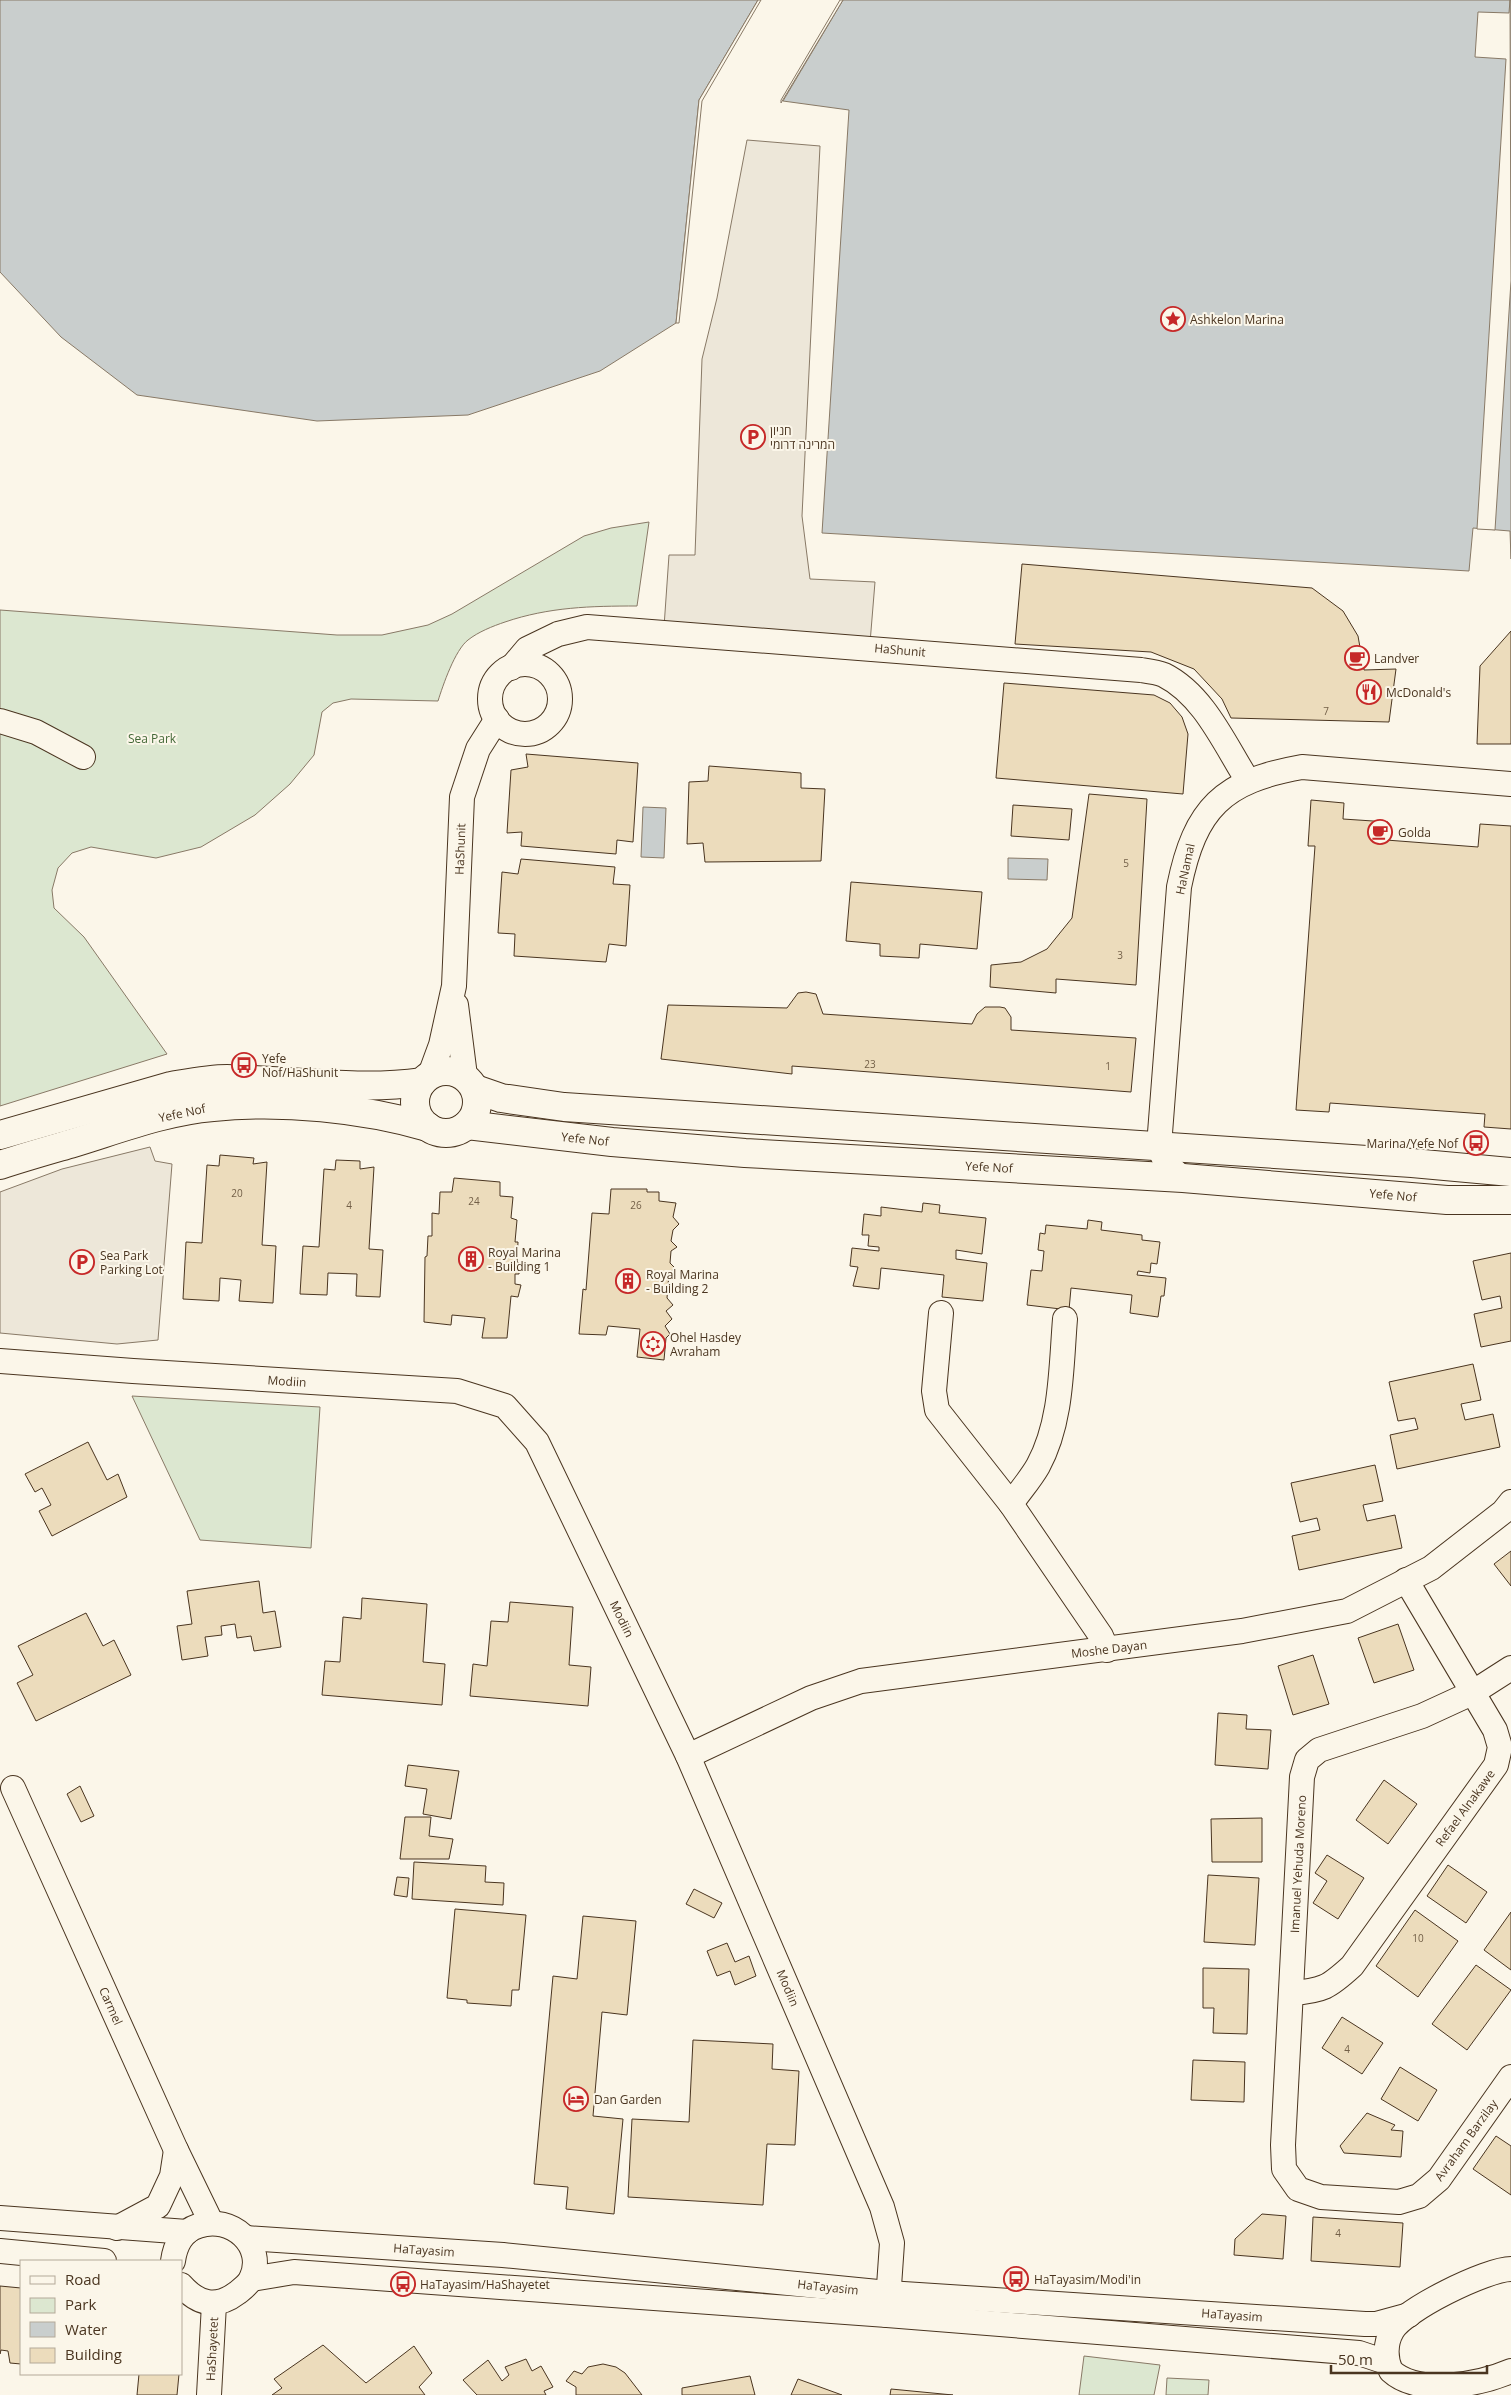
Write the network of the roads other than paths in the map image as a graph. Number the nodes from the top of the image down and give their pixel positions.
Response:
1 (511, 668) junction
2 (497, 719) junction
3 (0, 721) edge
4 (83, 757) dead end
5 (1248, 781) junction
6 (1511, 784) edge
7 (454, 986) junction
8 (426, 1079) junction
9 (470, 1083) junction
10 (467, 1126) junction
11 (428, 1127) junction
12 (0, 1135) edge
13 (1159, 1146) junction
14 (0, 1165) edge
15 (1511, 1172) edge
16 (1183, 1178) junction
17 (1511, 1200) edge
18 (941, 1313) dead end
19 (1065, 1319) dead end
20 (0, 1361) edge
21 (1511, 1502) edge
22 (1011, 1504) junction
23 (1406, 1580) junction
24 (1107, 1650) junction
25 (1511, 1668) edge
26 (1472, 1694) junction
27 (688, 1756) junction
28 (14, 1788) dead end
29 (1291, 1993) junction
30 (1511, 2077) edge
31 (176, 2150) junction
32 (1298, 2189) joint
33 (0, 2218) edge
34 (211, 2222) junction
35 (117, 2228) junction
36 (187, 2232) junction
37 (246, 2238) junction
38 (0, 2251) edge
39 (94, 2260) edge
40 (173, 2260) edge
41 (1509, 2268) edge
42 (251, 2279) junction
43 (182, 2286) edge
44 (214, 2304) junction
45 (887, 2304) junction
46 (1409, 2315) junction
47 (1386, 2362) junction
48 (1511, 2371) edge
49 (1404, 2390) edge
50 (1459, 2392) edge
51 (209, 2395) edge

1 - 2 street, HaShunit
1 - 2 street
1 - 5 street, HaShunit
2 - 7 street, HaShunit
3 - 4 street
5 - 6 street, HaNamal
5 - 13 street, HaNamal
7 - 8 street, HaShunit
7 - 9 street, HaShunit
8 - 9 main road
8 - 11 main road
8 - 12 main road
9 - 10 main road
9 - 13 main road
10 - 11 main road
10 - 16 main road, Yefe Nof
11 - 14 main road, Yefe Nof
13 - 15 main road
13 - 16 street
16 - 17 main road, Yefe Nof
18 - 22 street
19 - 22 street
20 - 27 street, Modiin
21 - 23 street, Moshe Dayan
22 - 24 street
23 - 24 street, Moshe Dayan
23 - 26 street, Refael Alnakawe
24 - 27 street, Moshe Dayan
25 - 26 street, Imanuel Yehuda Moreno
26 - 29 street, Refael Alnakawe
26 - 29 street, Imanuel Yehuda Moreno
27 - 45 street, Modiin
28 - 31 street, Carmel
29 - 32 street, Imanuel Yehuda Moreno
30 - 32 street, Avraham Barzilay
31 - 34 street, Carmel
31 - 35 street
33 - 35 street
34 - 36 street
34 - 37 street
35 - 36 street
36 - 40 street
37 - 42 street
37 - 45 street, HaTayasim
38 - 39 street
41 - 46 street
42 - 44 street
42 - 45 street, HaTayasim
43 - 44 street
44 - 51 street, HaShayetet
45 - 46 street, HaTayasim
45 - 47 street, HaTayasim
46 - 47 street
47 - 49 street
48 - 50 street
49 - 50 street

